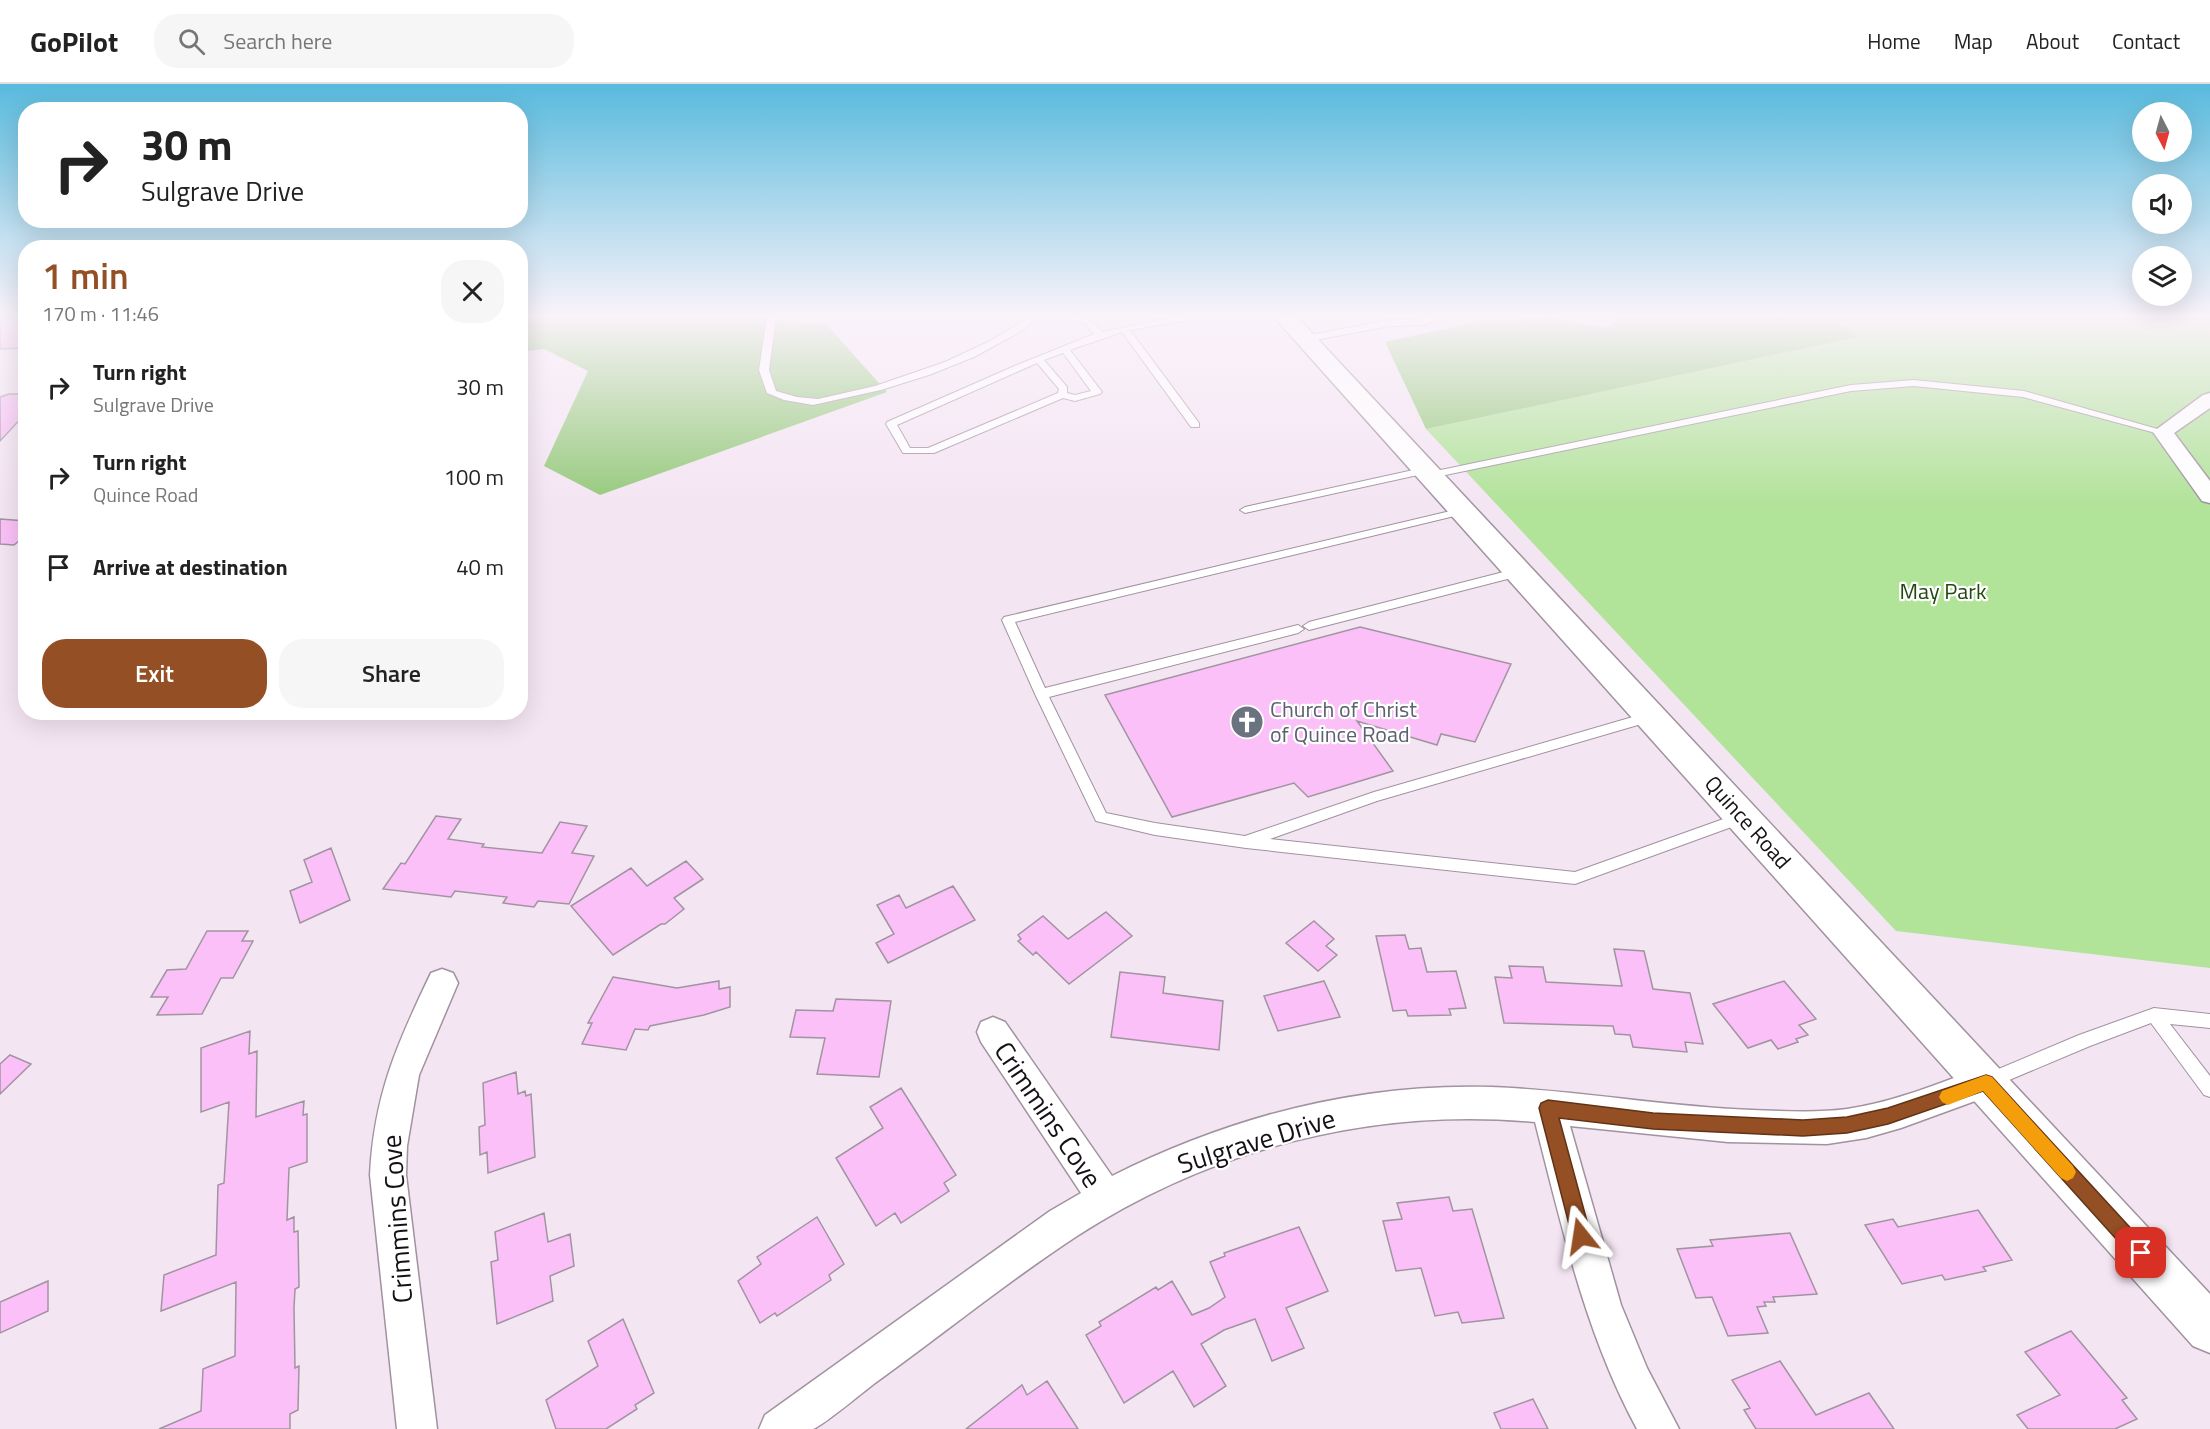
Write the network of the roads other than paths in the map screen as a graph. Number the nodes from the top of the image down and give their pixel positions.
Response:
1 (767, 380) edge
2 (907, 380) edge
3 (994, 380) edge
4 (1056, 380) edge
5 (1088, 380) edge
6 (1161, 380) edge
7 (1343, 380) edge
8 (1062, 395) junction
9 (2210, 399) edge
10 (1195, 426) dead end
11 (2163, 432) junction
12 (1429, 473) junction
13 (2210, 496) edge
14 (1245, 510) dead end
15 (1463, 511) junction
16 (1519, 572) junction
17 (1041, 694) junction
18 (1651, 717) junction
19 (1743, 817) junction
20 (1246, 842) junction
21 (442, 983) dead end
22 (2154, 1016) junction
23 (2210, 1021) edge
24 (993, 1032) dead end
25 (1986, 1082) junction
26 (2210, 1089) edge
27 (1548, 1108) junction
28 (1105, 1197) junction
29 (2210, 1329) edge
30 (417, 1429) edge
31 (779, 1429) edge
32 (1659, 1429) edge

1 - 2 lane
3 - 8 lane
4 - 8 lane
5 - 8 lane
6 - 10 lane
7 - 12 main road, Quince Road
9 - 11 street
11 - 12 lane
11 - 13 street
12 - 14 lane
12 - 15 main road, Quince Road
15 - 16 main road, Quince Road
15 - 17 lane
16 - 17 lane
16 - 18 main road, Quince Road
17 - 20 lane
18 - 19 main road, Quince Road
18 - 20 lane
19 - 20 lane
19 - 25 main road, Quince Road
21 - 30 street, Crimmins Cove
22 - 23 lane
22 - 25 lane
22 - 26 lane
24 - 28 street, Crimmins Cove
25 - 27 street, Sulgrave Drive
25 - 29 main road, Quince Road
27 - 28 street, Sulgrave Drive
27 - 32 street
28 - 31 street, Sulgrave Drive

